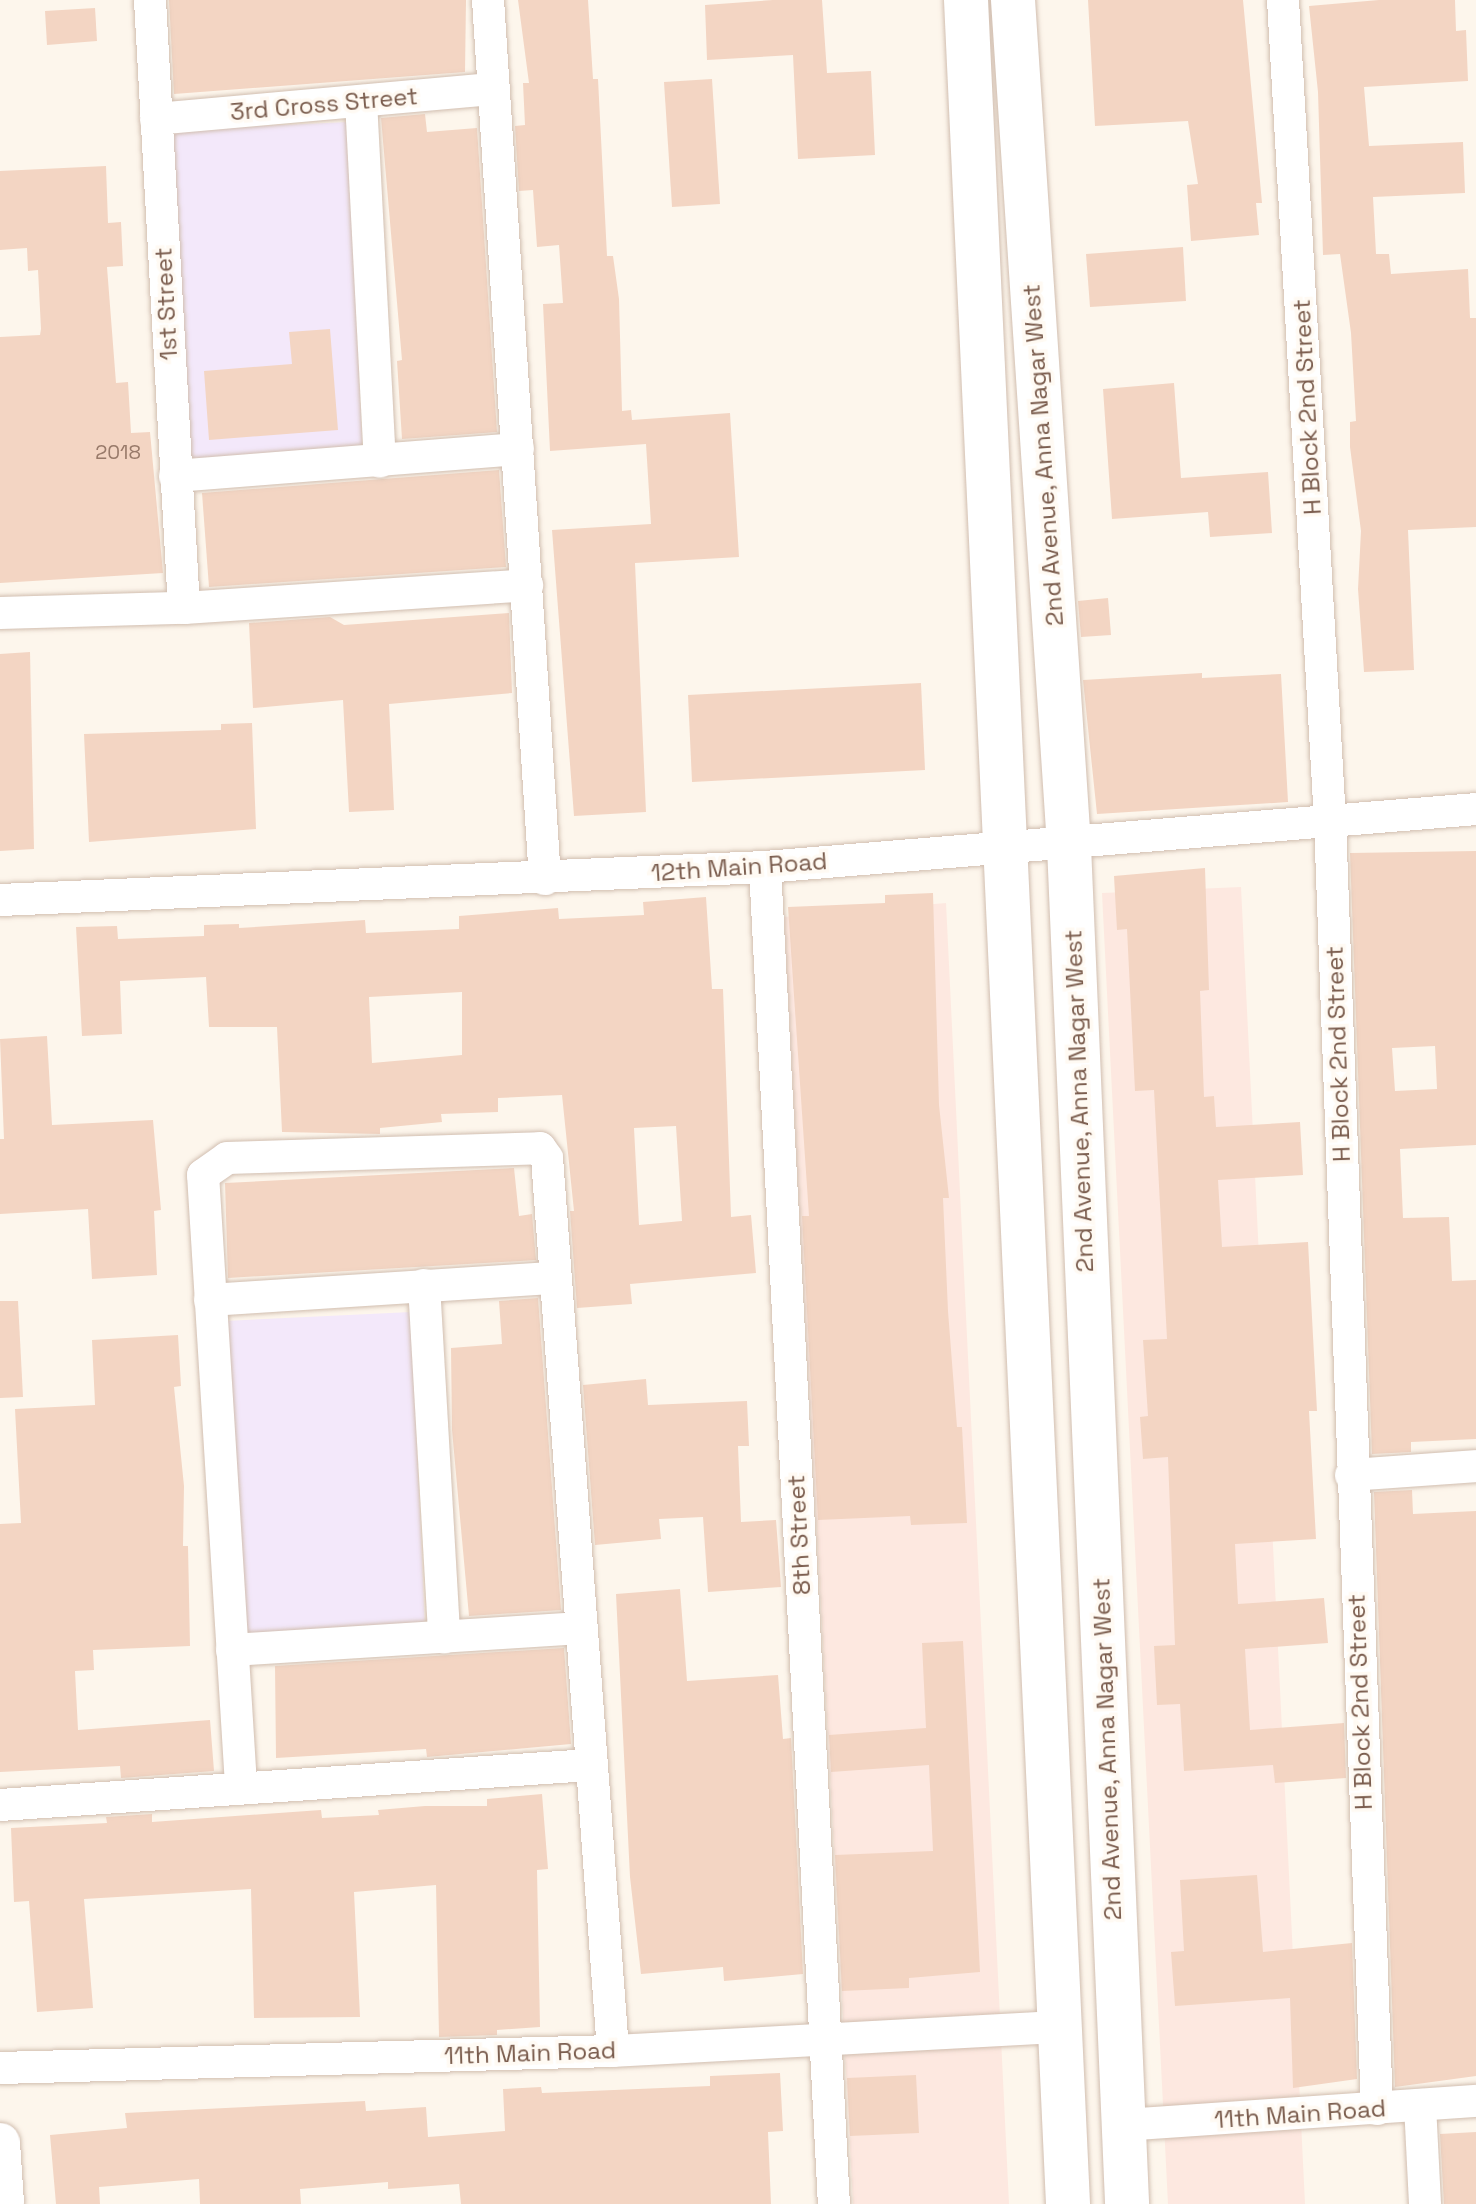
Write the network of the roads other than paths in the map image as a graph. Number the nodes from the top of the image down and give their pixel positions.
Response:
1 (150, 0) edge
2 (488, 0) edge
3 (966, 0) edge
4 (1013, 0) edge
5 (1283, 0) edge
6 (493, 89) junction
7 (361, 101) junction
8 (156, 119) junction
9 (518, 449) junction
10 (380, 462) junction
11 (175, 476) junction
12 (527, 585) junction
13 (184, 608) junction
14 (0, 613) edge
15 (1476, 809) edge
16 (1330, 821) junction
17 (1006, 846) junction
18 (1069, 846) junction
19 (765, 867) junction
20 (545, 879) junction
21 (0, 900) edge
22 (554, 1278) junction
23 (424, 1285) junction
24 (210, 1300) junction
25 (1476, 1466) edge
26 (1351, 1475) junction
27 (581, 1628) junction
28 (444, 1637) junction
29 (232, 1650) junction
30 (590, 1765) junction
31 (241, 1785) junction
32 (0, 1805) edge
33 (1059, 2027) junction
34 (825, 2037) junction
35 (613, 2051) junction
36 (0, 2068) edge
37 (1476, 2101) edge
38 (1420, 2105) junction
39 (1377, 2109) junction
40 (1123, 2125) junction
41 (0, 2143) edge
42 (4, 2204) edge
43 (834, 2204) edge
44 (1068, 2204) edge
45 (1127, 2204) edge
46 (1425, 2204) edge

1 - 8 street, 1st Street
2 - 6 street
3 - 17 main road
4 - 18 main road, 2nd Avenue, Anna Nagar West
5 - 16 street, H Block 2nd Street
6 - 7 street, 3rd Cross Street
6 - 9 street
7 - 8 street, 3rd Cross Street
7 - 10 street
8 - 11 street, 1st Street
9 - 10 street
9 - 12 street
10 - 11 street
11 - 13 street, 1st Street
12 - 13 street
12 - 20 street
13 - 14 street
15 - 16 street, 12th Main Road
16 - 18 street, 12th Main Road
16 - 26 street, H Block 2nd Street
17 - 18 street, 12th Main Road
17 - 19 street, 12th Main Road
17 - 33 main road
18 - 40 main road, 2nd Avenue, Anna Nagar West
19 - 20 street, 12th Main Road
19 - 34 street, 8th Street
20 - 21 street, 12th Main Road
22 - 23 street
22 - 24 street
22 - 27 street
23 - 24 street
23 - 28 street
24 - 29 street
25 - 26 street
26 - 39 street, H Block 2nd Street
27 - 28 street
27 - 30 street
28 - 29 street
29 - 31 street
30 - 31 street
30 - 35 street
31 - 32 street
33 - 34 street, 11th Main Road
33 - 44 main road
34 - 35 street, 11th Main Road
34 - 43 street, 8th Street
35 - 36 street, 11th Main Road
37 - 38 street, 11th Main Road
38 - 39 street, 11th Main Road
38 - 46 street
39 - 40 street, 11th Main Road
40 - 45 main road, 2nd Avenue, Anna Nagar West
41 - 42 street

